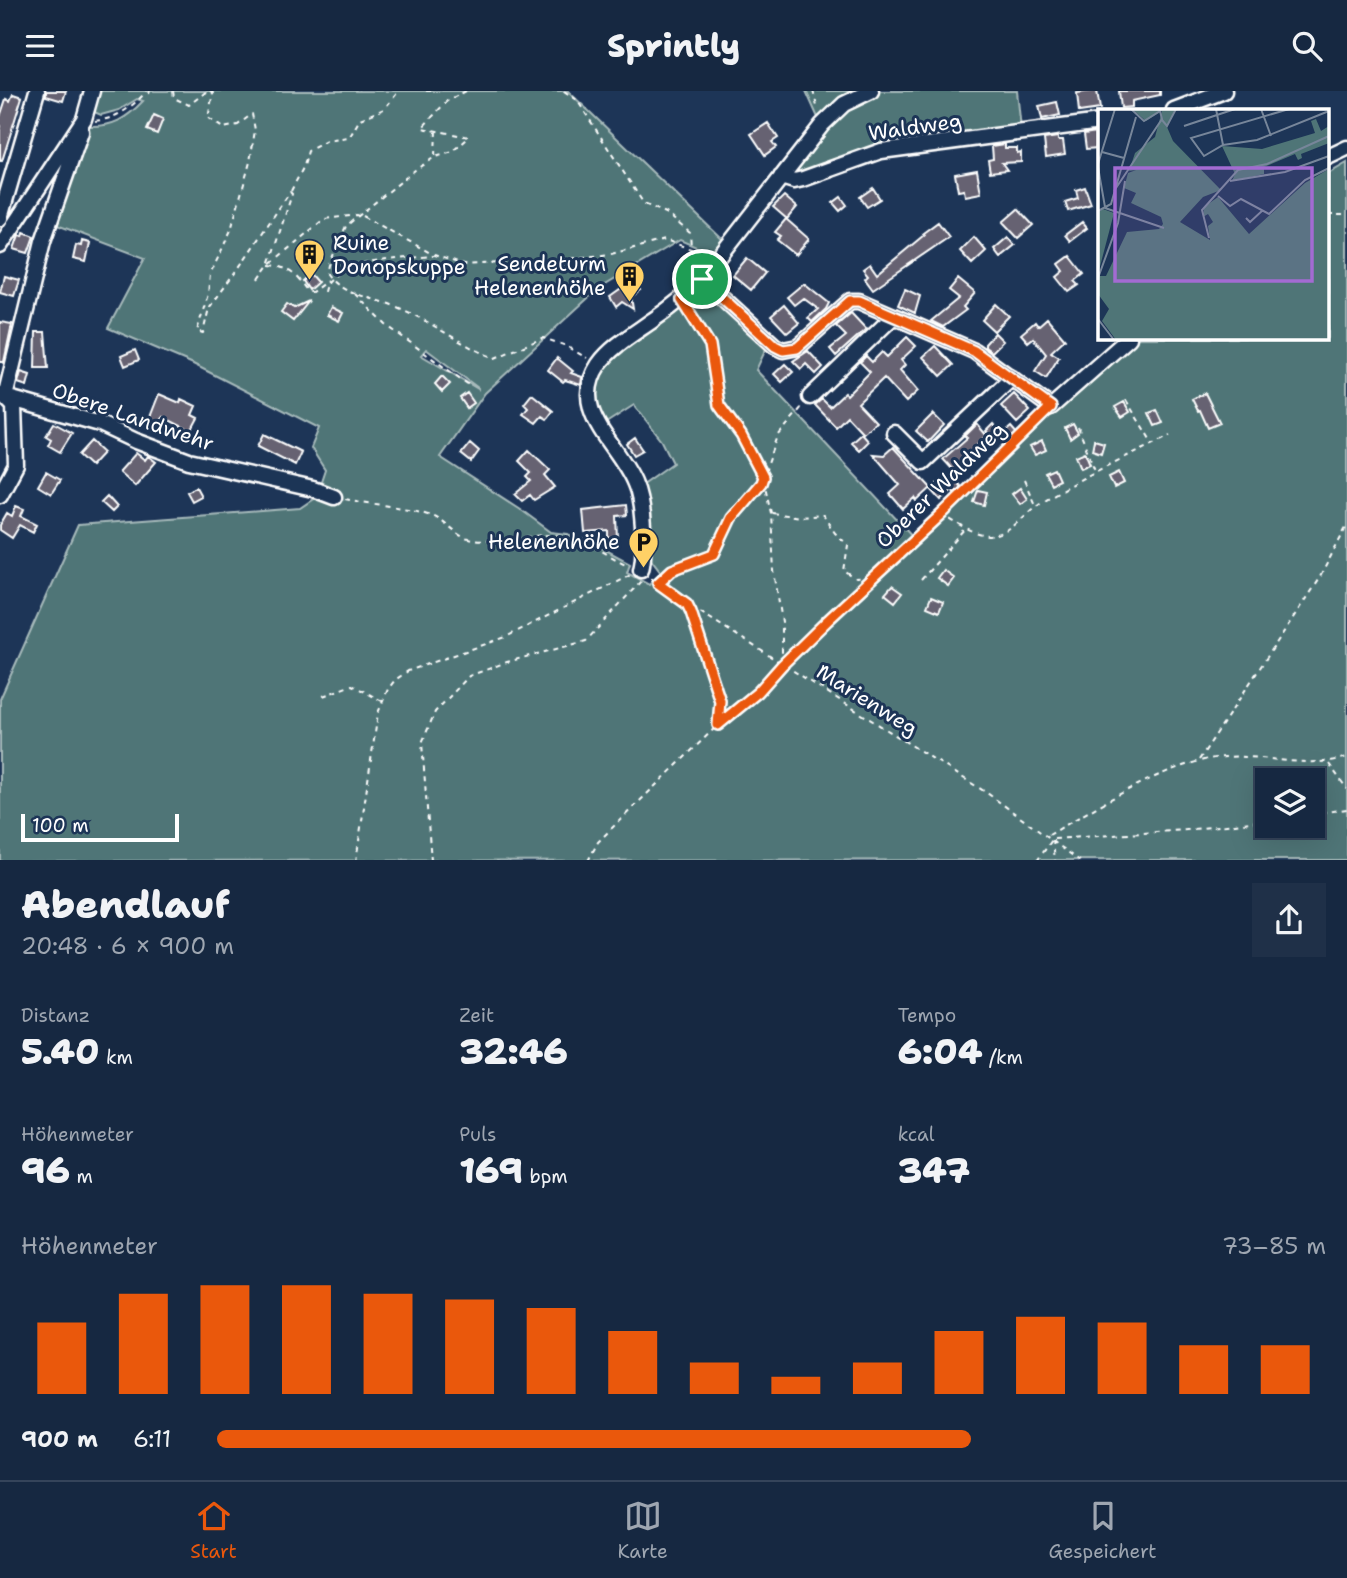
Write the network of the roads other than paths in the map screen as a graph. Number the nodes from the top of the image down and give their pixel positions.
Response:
1 (37, 91) edge
2 (92, 91) edge
3 (871, 91) edge
4 (1224, 91) edge
5 (1177, 109) edge
6 (82, 122) junction
7 (1098, 122) edge
8 (1347, 148) edge
9 (1330, 156) edge
10 (781, 177) junction
11 (0, 218) edge
12 (0, 246) edge
13 (702, 279) junction
14 (894, 316) junction
15 (1128, 339) edge
16 (1012, 378) junction
17 (2, 396) edge
18 (810, 397) road end
19 (894, 433) dead end
20 (0, 495) edge
21 (334, 497) road end
22 (644, 572) road end

1 - 11 street
2 - 6 street
3 - 10 street
4 - 5 street
6 - 12 street
6 - 17 street
7 - 10 street, Waldweg
8 - 9 street
10 - 13 street
13 - 14 street
13 - 22 street
14 - 16 street
14 - 18 street
15 - 16 street
16 - 19 street
17 - 20 street
17 - 21 street, Obere Landwehr

